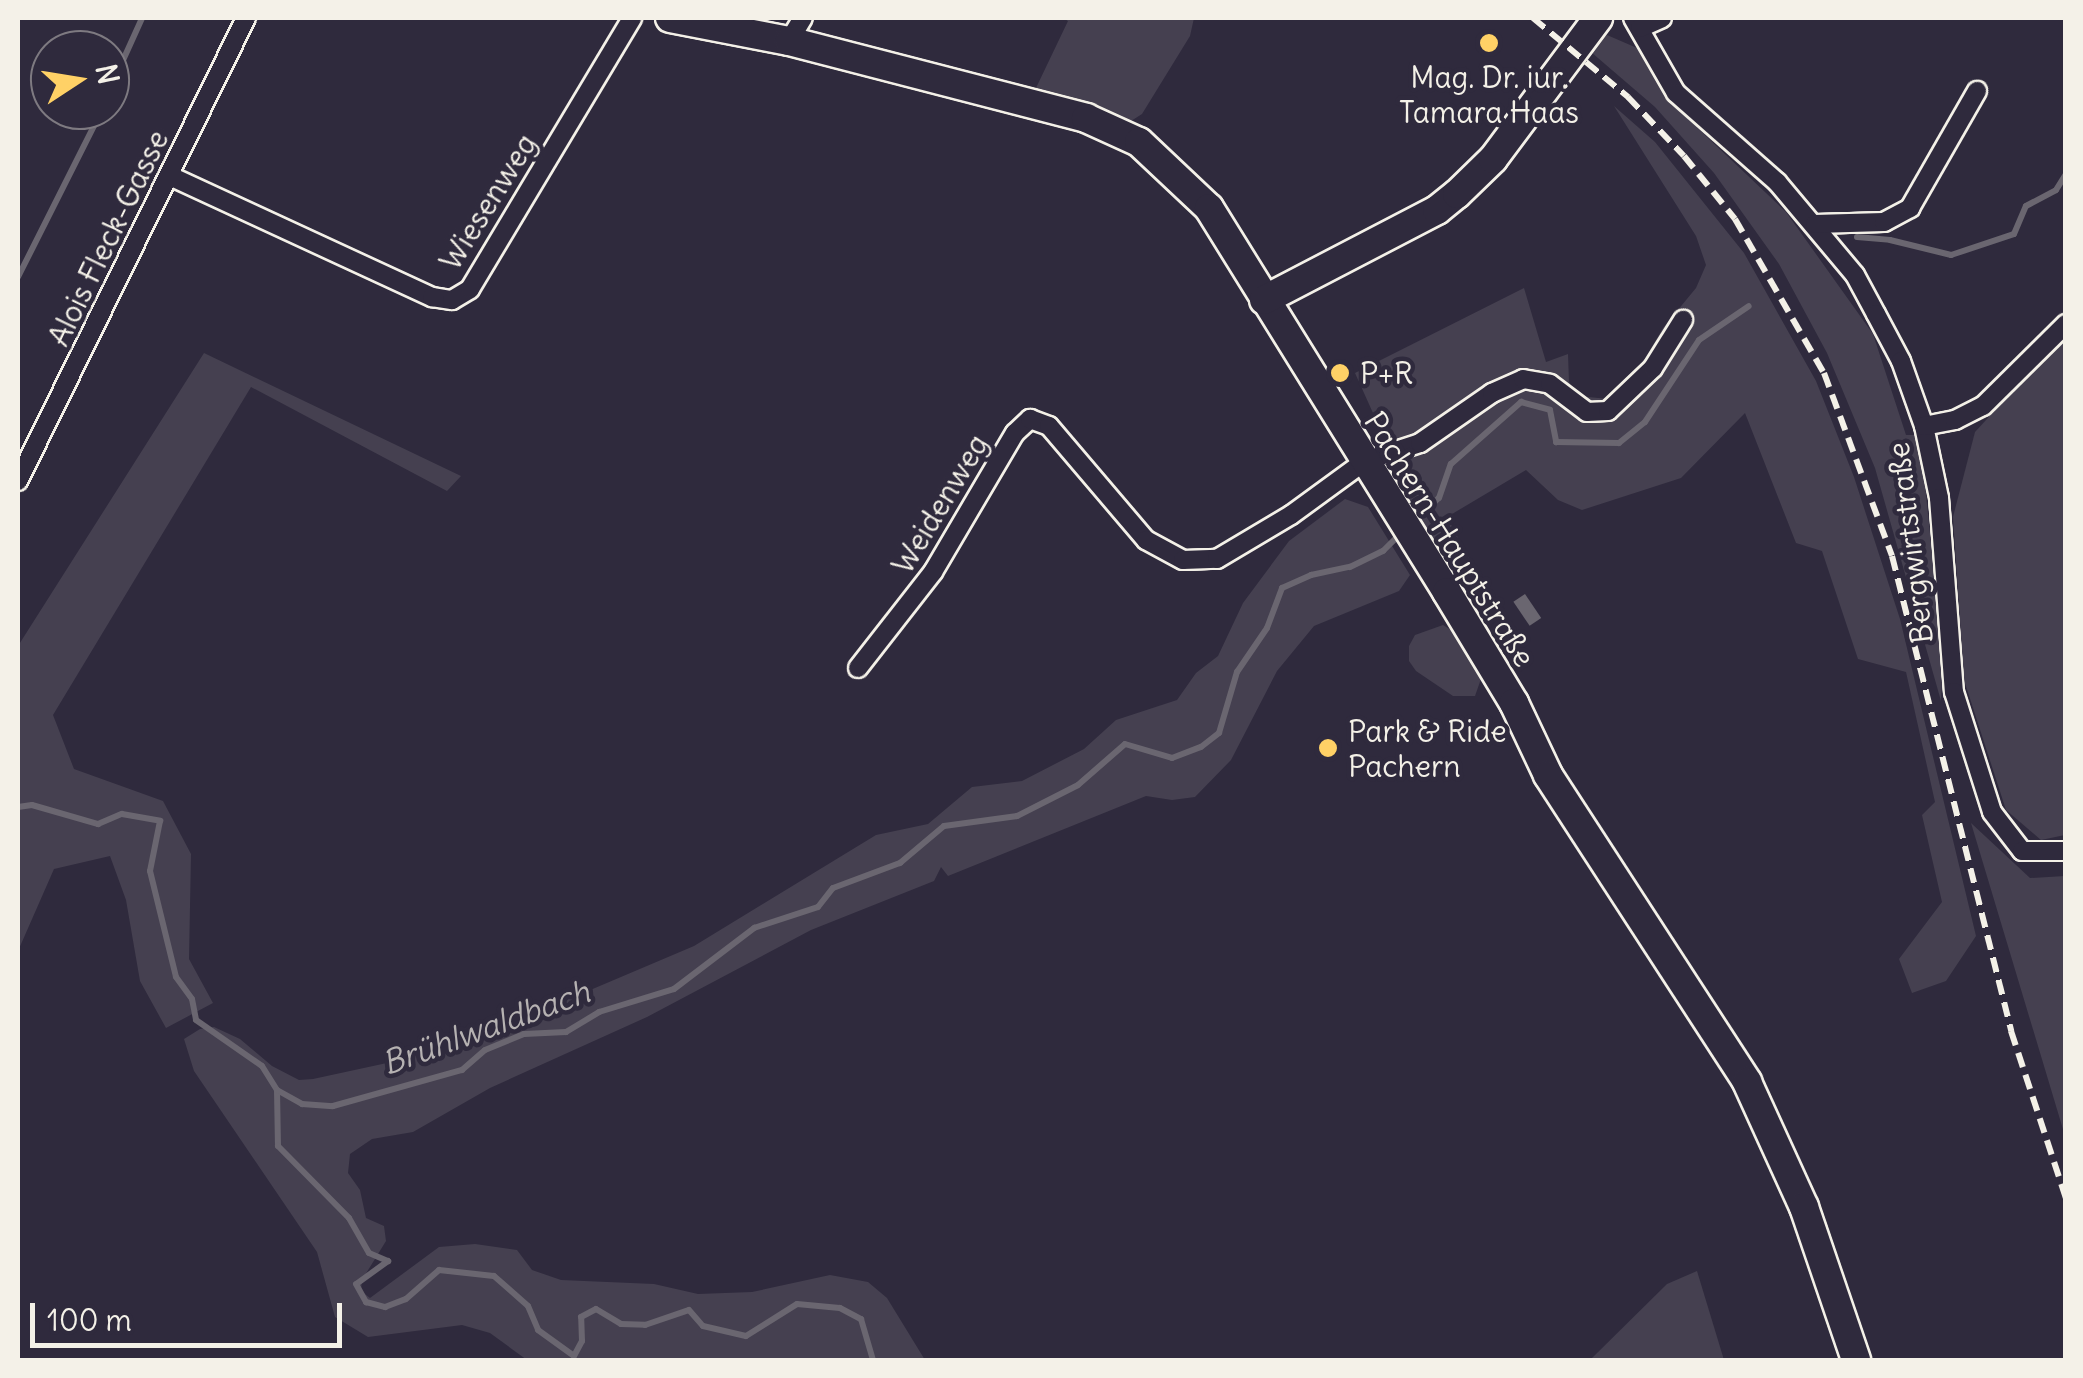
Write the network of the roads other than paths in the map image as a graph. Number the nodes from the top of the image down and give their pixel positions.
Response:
1 (246, 18) edge
2 (632, 18) edge
3 (670, 18) edge
4 (1598, 18) edge
5 (1662, 18) edge
6 (1636, 22) edge
7 (796, 29) edge
8 (1977, 91) dead end
9 (170, 176) junction
10 (1816, 224) junction
11 (1264, 300) junction
12 (1683, 320) dead end
13 (2066, 324) edge
14 (1924, 426) junction
15 (1365, 461) junction
16 (18, 482) edge
17 (858, 668) dead end
18 (2066, 852) edge
19 (1856, 1360) edge

1 - 9 street, Alois Fleck-Gasse
2 - 9 street, Wiesenweg
3 - 7 main road, Pachern-Hauptstraße
4 - 11 main road
5 - 6 street, Bergwirtstraße
6 - 10 street, Bergwirtstraße
7 - 11 main road, Pachern-Hauptstraße
8 - 10 street
9 - 16 street, Alois Fleck-Gasse
10 - 14 street, Bergwirtstraße
11 - 15 main road, Pachern-Hauptstraße
12 - 15 street
13 - 14 street
14 - 18 street, Bergwirtstraße
15 - 17 street, Weidenweg
15 - 19 main road, Pachern-Hauptstraße

